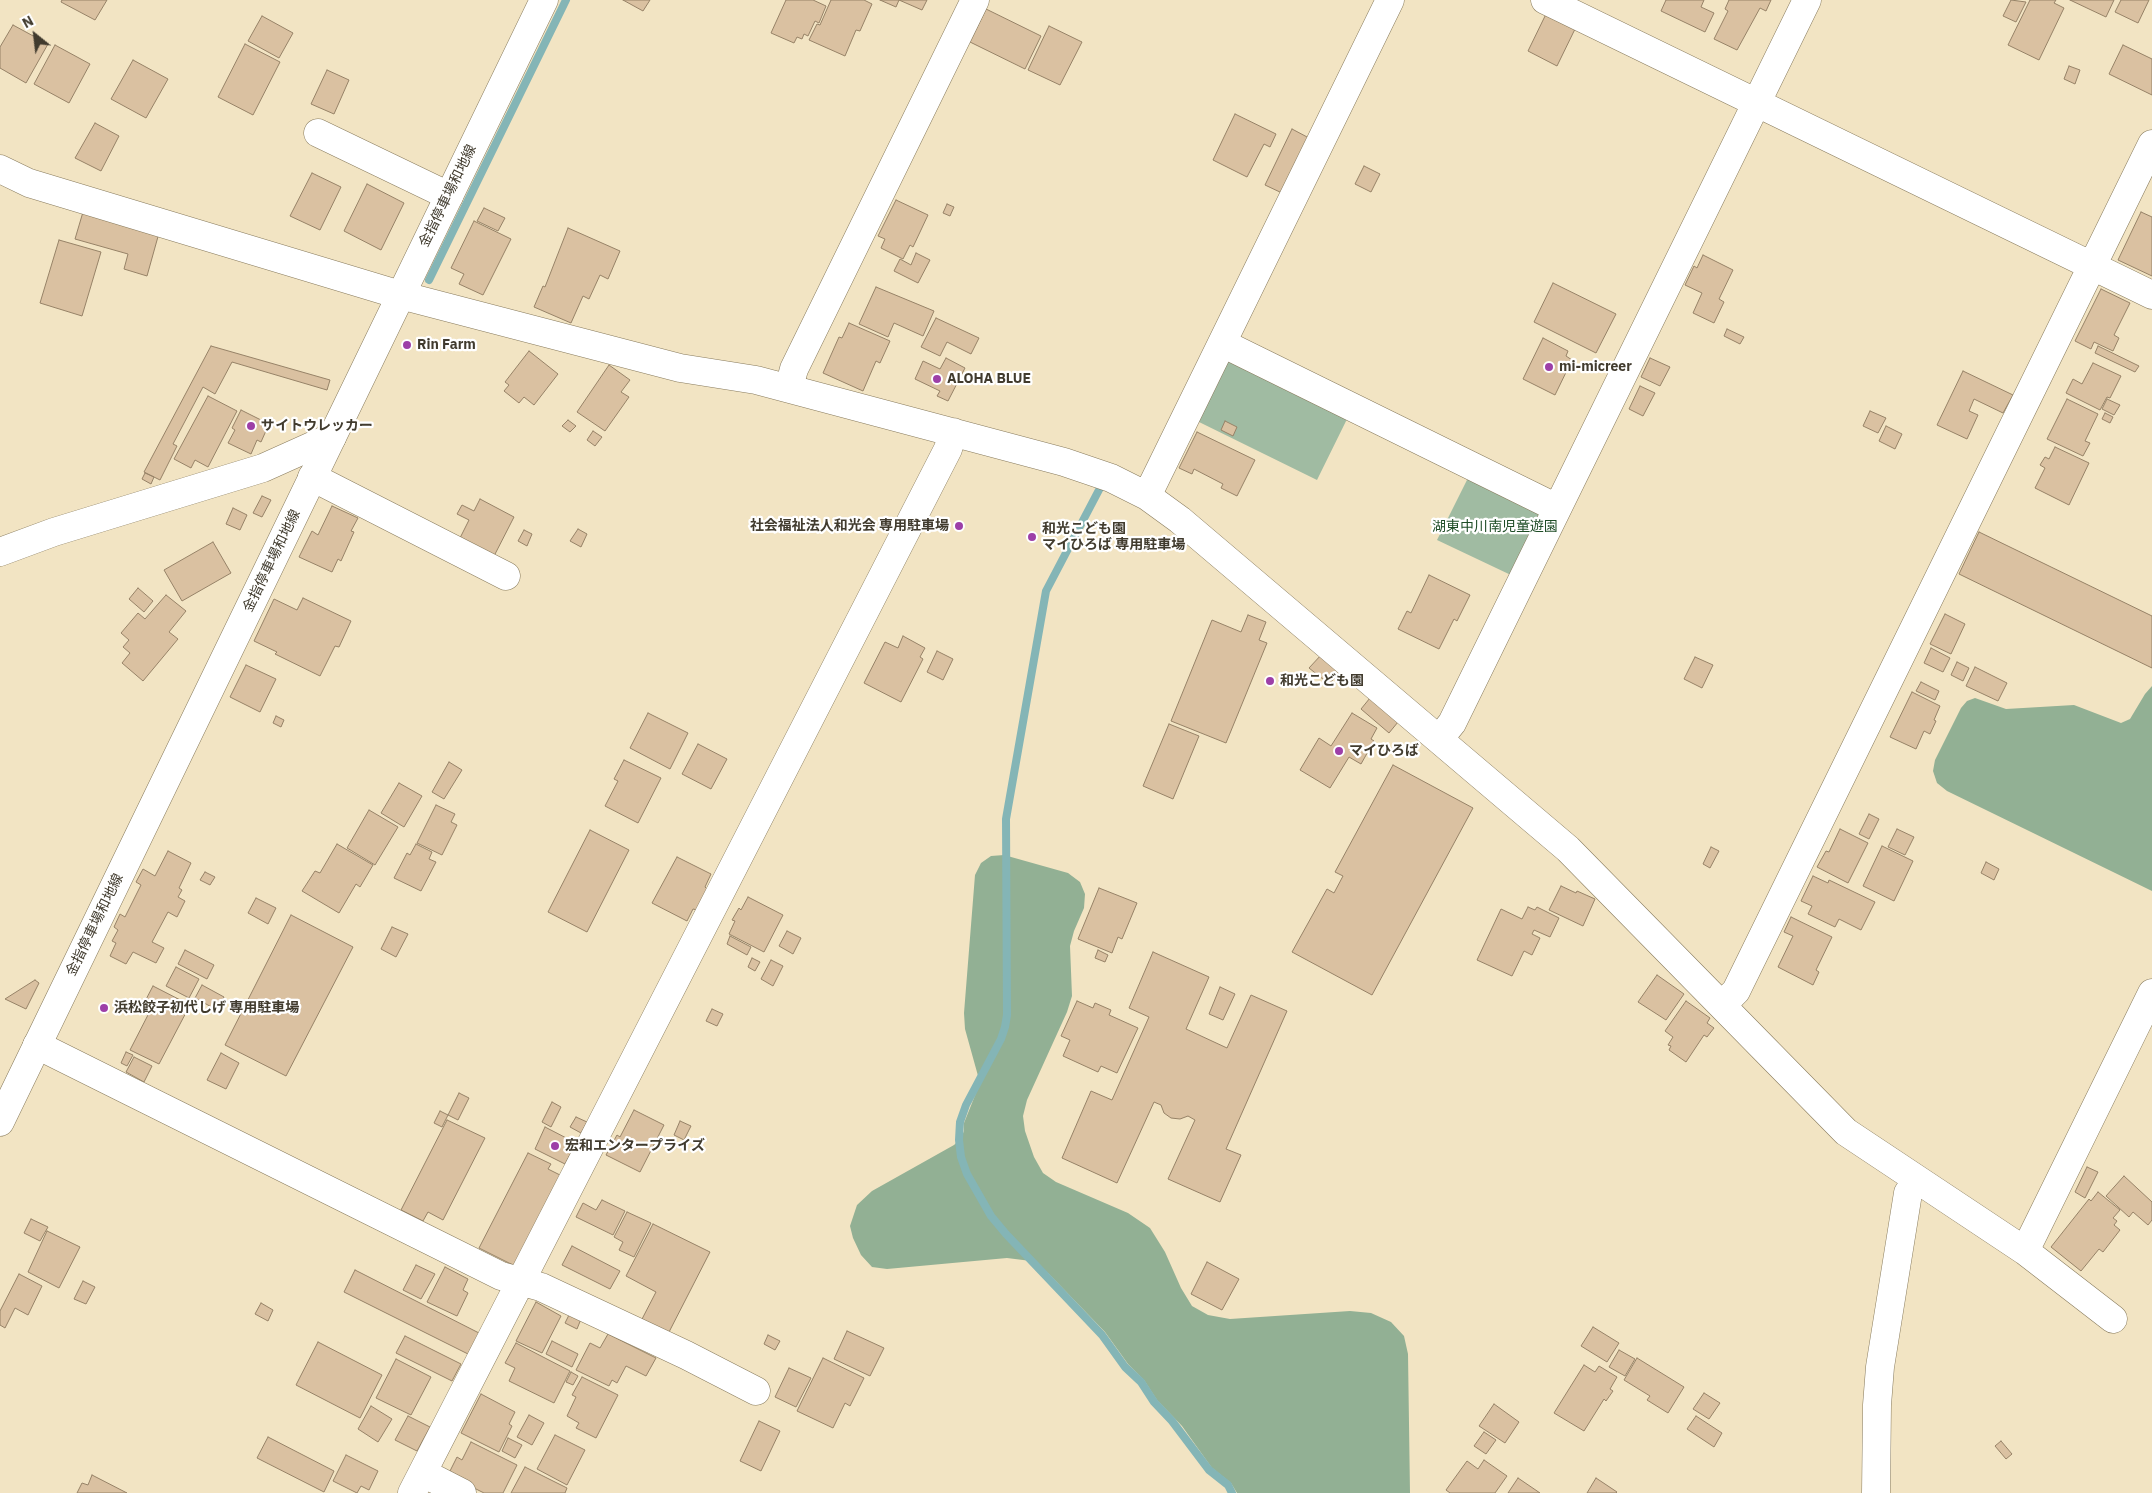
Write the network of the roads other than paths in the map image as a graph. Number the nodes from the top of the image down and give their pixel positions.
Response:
1 (544, 0) edge
2 (975, 0) edge
3 (1390, 0) edge
4 (1545, 0) edge
5 (1807, 0) edge
6 (1756, 102) junction
7 (318, 133) dead end
8 (2152, 144) edge
9 (0, 169) edge
10 (449, 196) junction
11 (2092, 266) junction
12 (400, 295) junction
13 (2152, 295) edge
14 (1222, 343) junction
15 (789, 388) junction
16 (952, 432) junction
17 (332, 437) junction
18 (312, 477) junction
19 (1147, 496) junction
20 (1558, 508) junction
21 (0, 552) edge
22 (506, 576) dead end
23 (1439, 739) junction
24 (2152, 993) edge
25 (1722, 1005) junction
26 (37, 1045) junction
27 (0, 1122) edge
28 (1918, 1180) junction
29 (2025, 1251) junction
30 (521, 1281) junction
31 (2113, 1319) dead end
32 (756, 1391) dead end
33 (417, 1483) edge
34 (462, 1493) edge
35 (1876, 1493) edge

1 - 10 street, 金指停車場和地線
2 - 15 street
3 - 14 street
4 - 6 street
5 - 6 street
6 - 11 street
6 - 20 street
7 - 10 street
8 - 11 street
9 - 12 street
10 - 12 street, 金指停車場和地線
11 - 13 street
11 - 25 street
12 - 15 street
12 - 17 street, 金指停車場和地線
14 - 19 street
14 - 20 street
15 - 16 street
16 - 19 street
16 - 30 street
17 - 18 street, 金指停車場和地線
17 - 21 street
18 - 22 street
18 - 26 street, 金指停車場和地線
19 - 23 street
20 - 23 street
23 - 25 street
24 - 29 street
25 - 28 street
26 - 27 street, 金指停車場和地線
26 - 30 street
28 - 29 street
28 - 35 street
29 - 31 street
30 - 32 street
30 - 33 street
33 - 34 street

